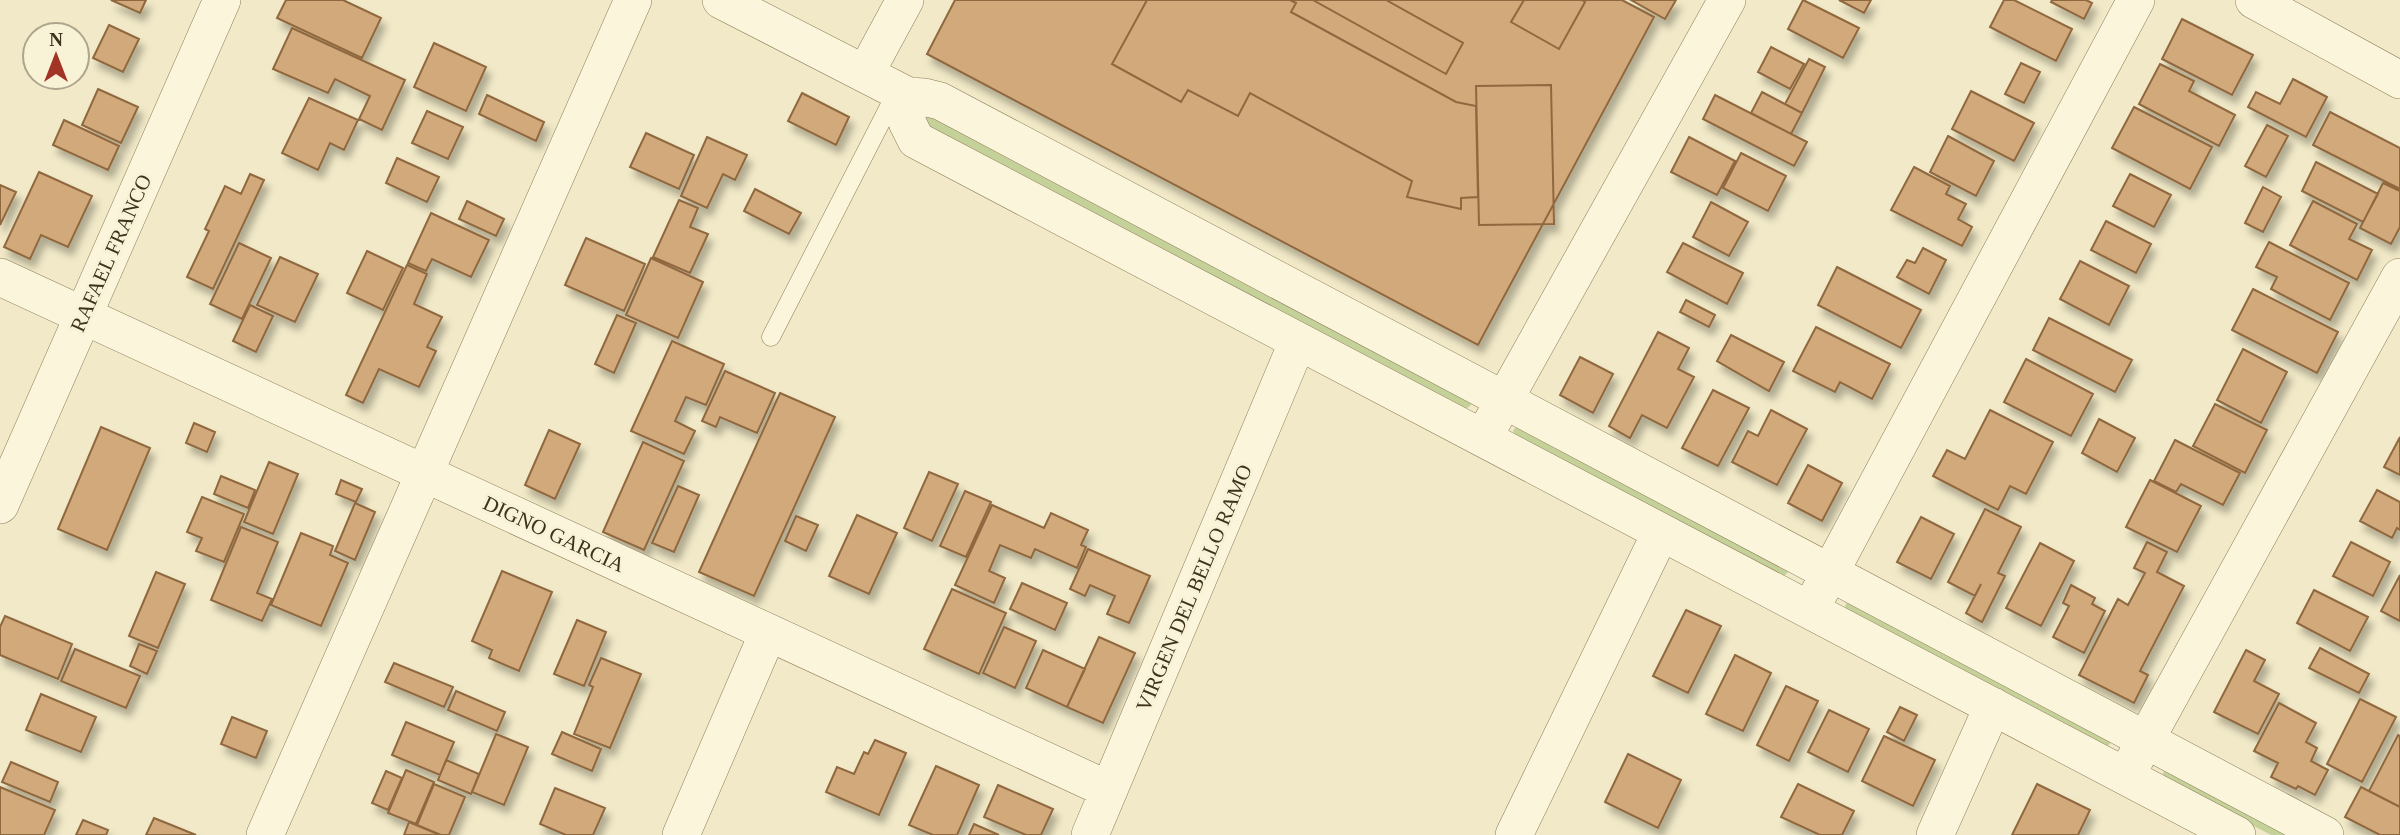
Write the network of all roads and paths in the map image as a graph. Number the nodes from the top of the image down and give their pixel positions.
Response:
1 (222, 0) edge
2 (633, 0) edge
3 (721, 0) edge
4 (905, 0) edge
5 (1727, 0) edge
6 (2136, 0) edge
7 (2254, 0) edge
8 (865, 74) junction
9 (2399, 76) edge
10 (902, 93) junction
11 (0, 277) edge
12 (2400, 277) edge
13 (83, 316) junction
14 (771, 337) dead end
15 (1298, 341) junction
16 (1505, 400) junction
17 (1483, 438) junction
18 (424, 474) junction
19 (0, 505) edge
20 (1661, 532) junction
21 (1830, 573) junction
22 (1810, 610) junction
23 (768, 633) junction
24 (1993, 706) junction
25 (2146, 740) junction
26 (2125, 776) junction
27 (1109, 790) junction
28 (265, 835) edge
29 (681, 835) edge
30 (1090, 835) edge
31 (1514, 835) edge
32 (1935, 835) edge
33 (2238, 835) edge
34 (2325, 835) edge

1 - 13 street, RAFAEL FRANCO
2 - 18 street
3 - 8 street
4 - 8 street
5 - 16 street
6 - 21 street
7 - 9 street
8 - 10 street
10 - 14 lane
10 - 15 street
10 - 16 street
11 - 13 street, DIGNO GARCIA
12 - 25 street
13 - 18 street, DIGNO GARCIA
13 - 19 street, RAFAEL FRANCO
15 - 17 street
15 - 27 street, VIRGEN DEL BELLO RAMO
16 - 17 street
16 - 21 street
17 - 20 street
18 - 23 street, DIGNO GARCIA
18 - 28 street
20 - 22 street
20 - 31 street
21 - 22 street
21 - 25 street
22 - 24 street
23 - 27 street, DIGNO GARCIA
23 - 29 street
24 - 26 street
24 - 32 street
25 - 26 street
25 - 34 street
26 - 33 street
27 - 30 street, VIRGEN DEL BELLO RAMO

